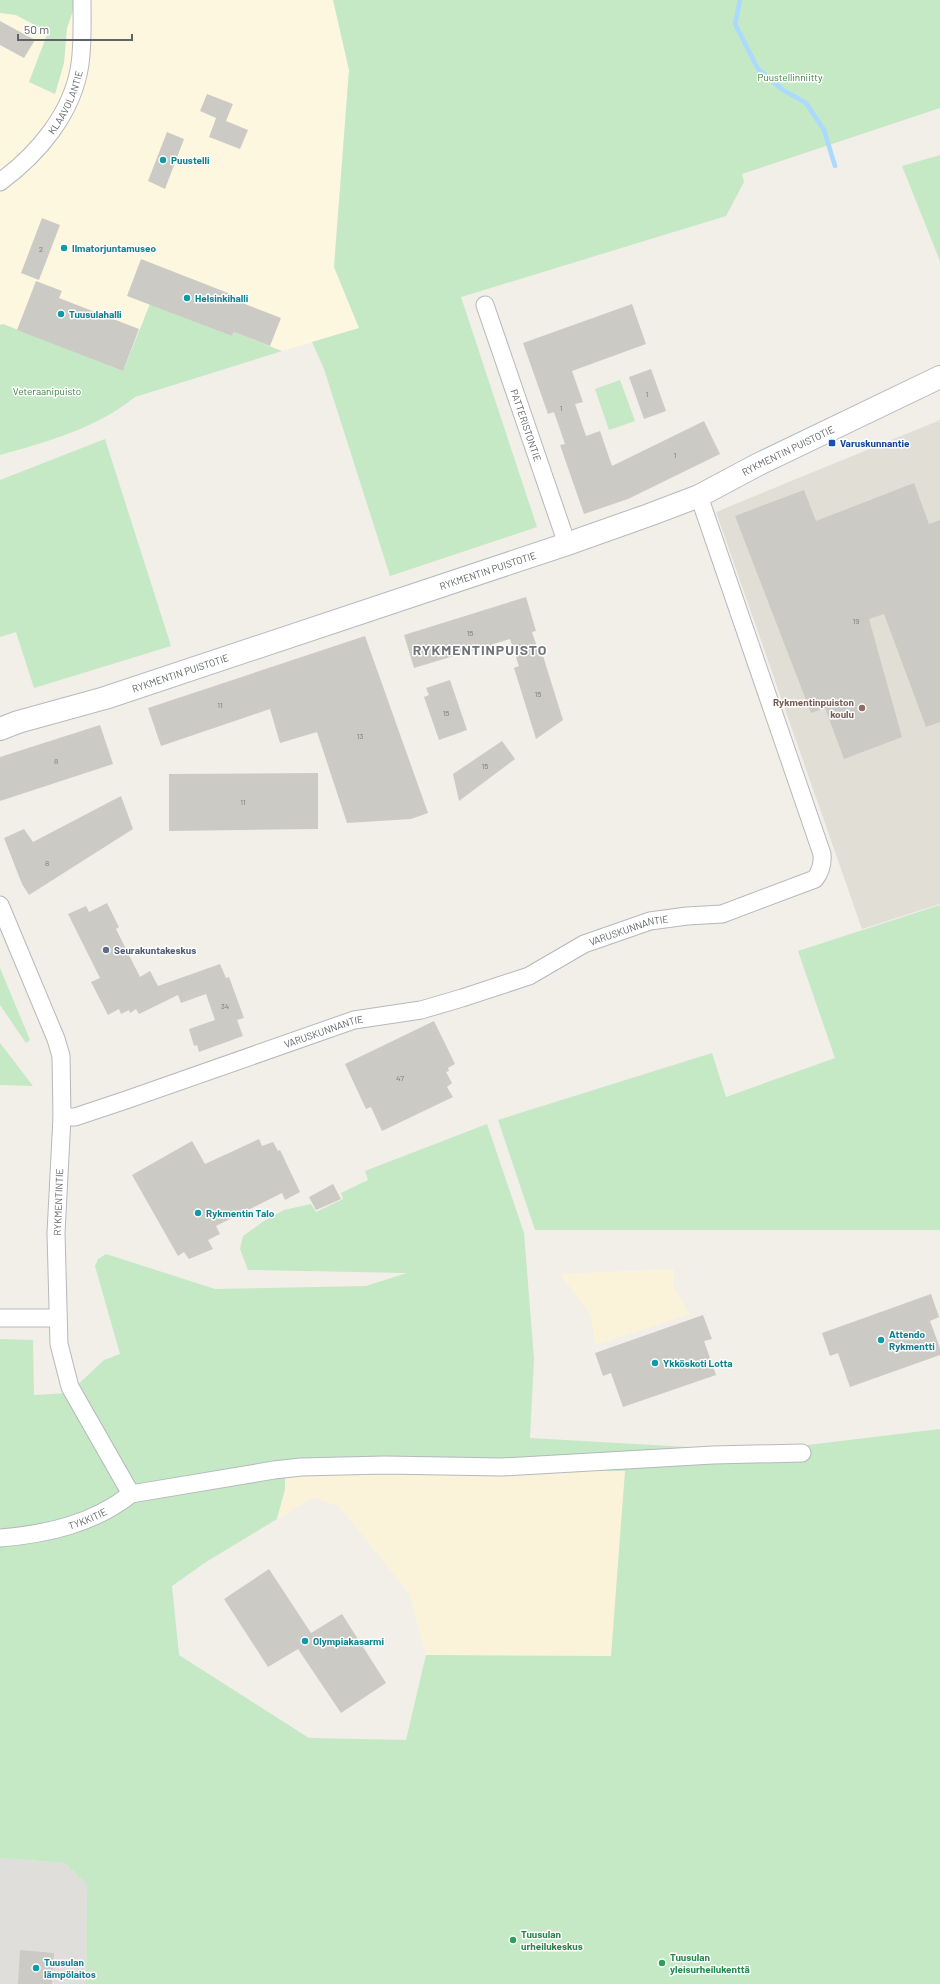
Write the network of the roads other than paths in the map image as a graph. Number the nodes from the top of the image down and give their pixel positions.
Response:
1 (82, 0) edge
2 (0, 182) edge
3 (485, 305) dead end
4 (940, 377) edge
5 (700, 496) junction
6 (567, 544) junction
7 (6, 723) edge
8 (0, 905) edge
9 (62, 1118) junction
10 (0, 1318) edge
11 (57, 1318) junction
12 (802, 1453) dead end
13 (131, 1494) junction
14 (0, 1538) edge

1 - 2 street, KLAAVOLANTIE
3 - 6 street, PATTERISTONTIE
4 - 5 street, RYKMENTIN PUISTOTIE
5 - 6 street, RYKMENTIN PUISTOTIE
5 - 9 street, VARUSKUNNANTIE
6 - 7 street, RYKMENTIN PUISTOTIE
8 - 9 street, RYKMENTINTIE
9 - 11 street, RYKMENTINTIE
10 - 11 street
11 - 13 street, RYKMENTINTIE
12 - 13 street, TYKKITIE
13 - 14 street, TYKKITIE

